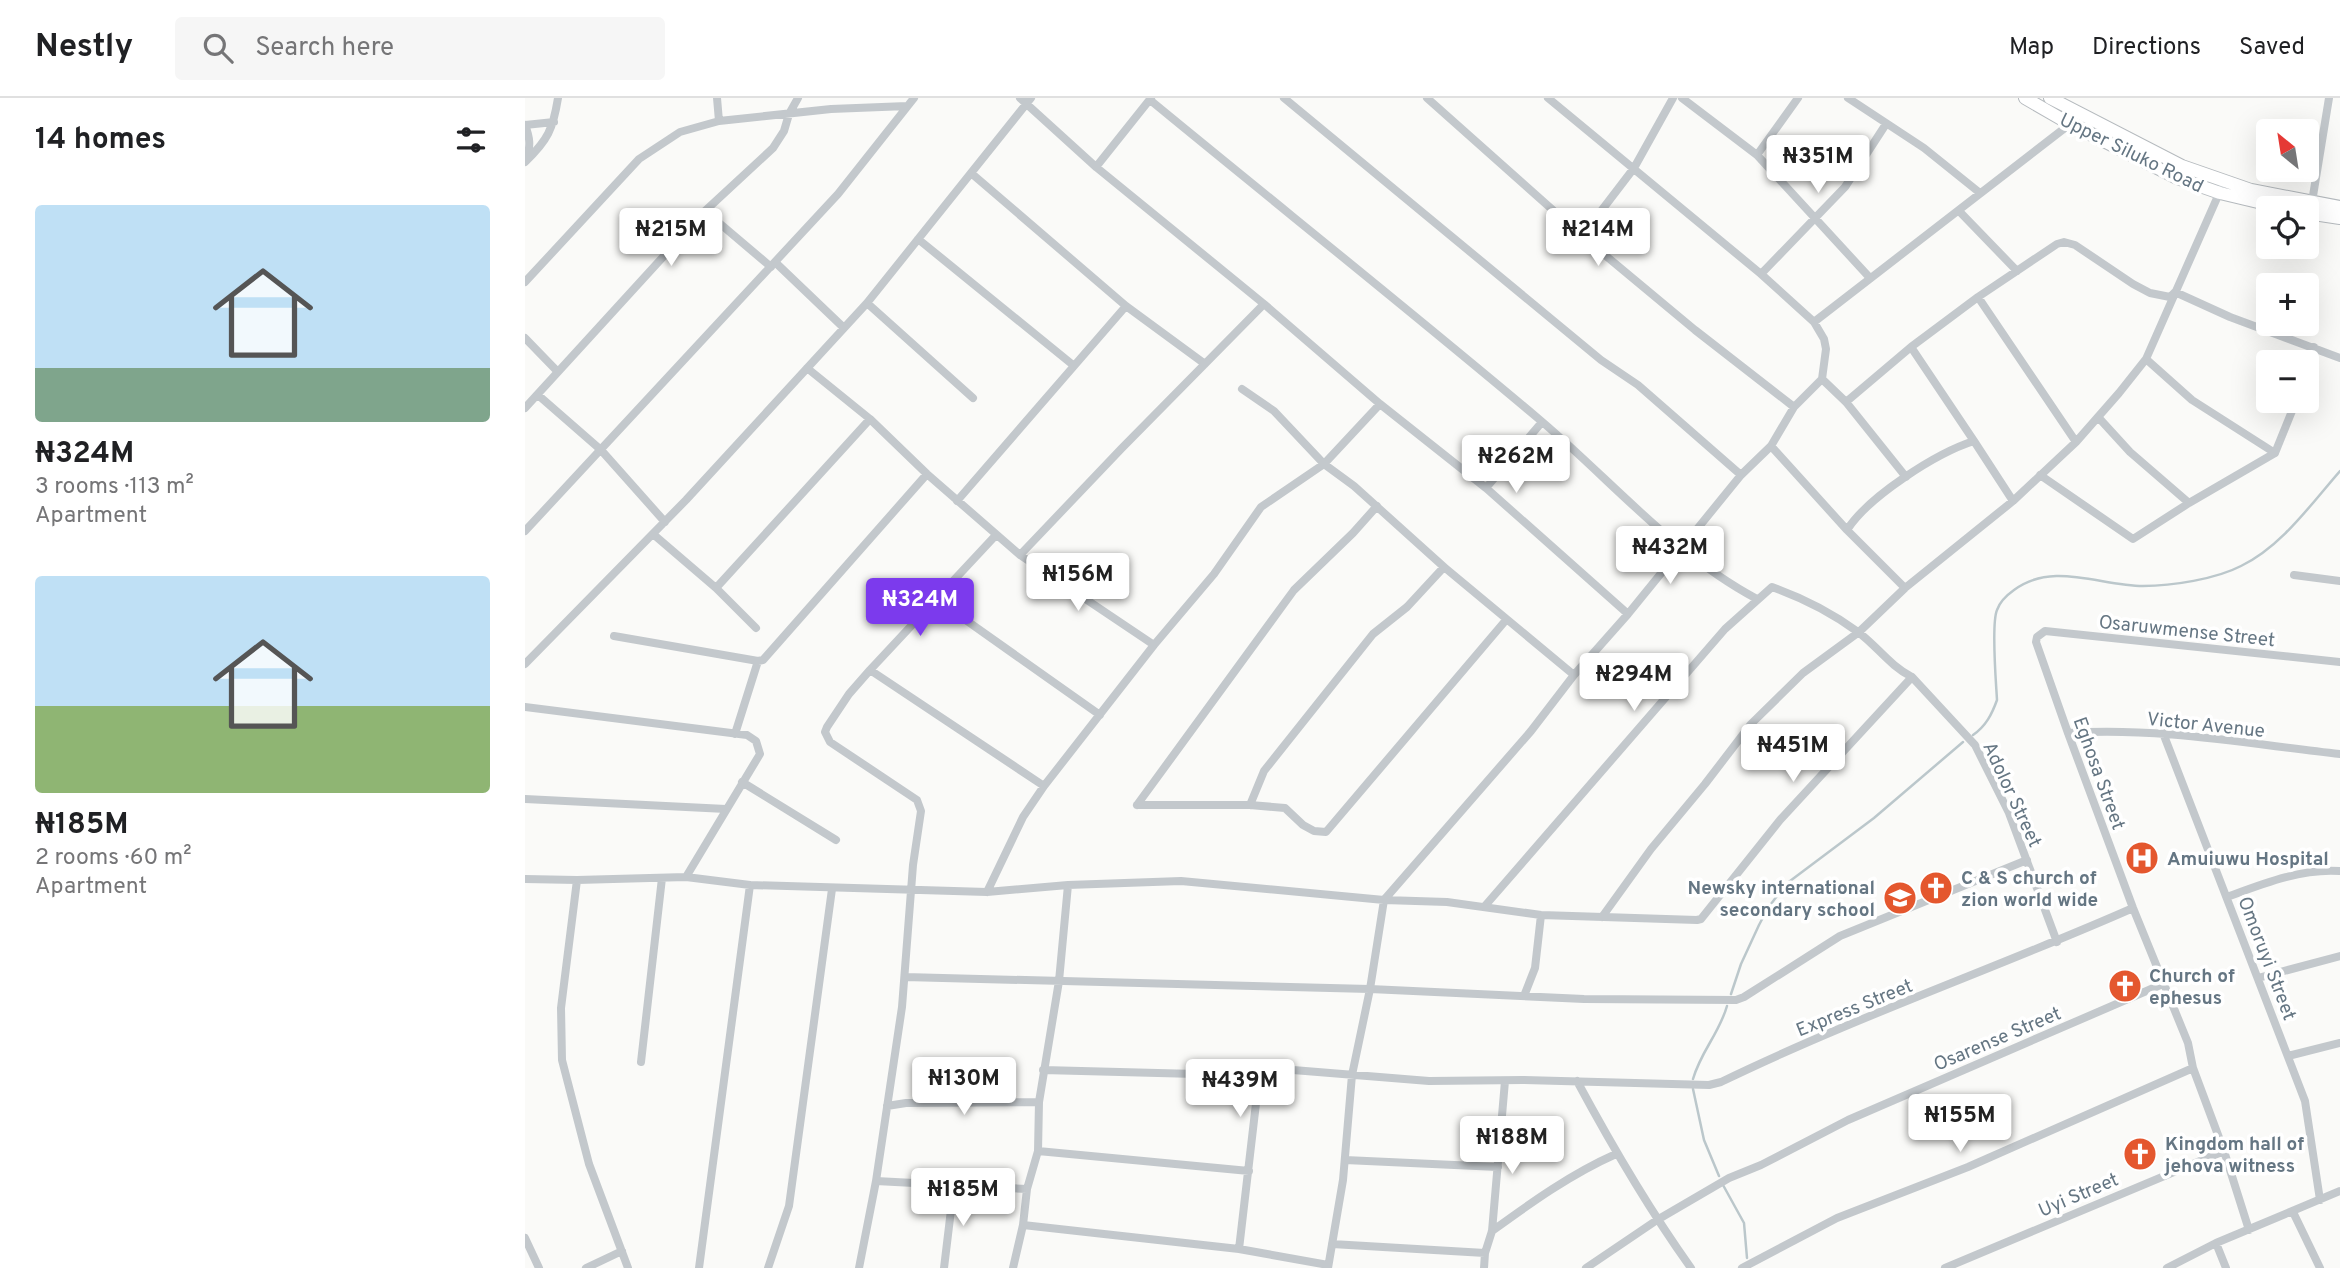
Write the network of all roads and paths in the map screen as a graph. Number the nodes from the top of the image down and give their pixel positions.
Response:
1 (558, 98) edge
2 (717, 98) edge
3 (798, 98) edge
4 (914, 98) edge
5 (1284, 98) edge
6 (1427, 98) edge
7 (1548, 98) edge
8 (1673, 98) edge
9 (1682, 98) edge
10 (1798, 98) edge
11 (1848, 98) edge
12 (2025, 98) edge
13 (2050, 98) edge
14 (2329, 98) edge
15 (1151, 99) edge
16 (1026, 100) edge
17 (907, 106) junction
18 (789, 114) junction
19 (719, 121) junction
20 (554, 122) junction
21 (1886, 124) junction
22 (2070, 124) junction
23 (1757, 155) junction
24 (525, 162) edge
25 (1095, 167) junction
26 (1634, 168) junction
27 (971, 173) junction
28 (2224, 180) junction
29 (1980, 193) junction
30 (2220, 194) junction
31 (2270, 196) edge
32 (2311, 196) edge
33 (2256, 202) edge
34 (2340, 207) edge
35 (2319, 208) edge
36 (705, 211) junction
37 (1959, 211) junction
38 (2319, 211) edge
39 (1815, 218) junction
40 (2340, 218) edge
41 (1582, 236) junction
42 (918, 239) junction
43 (773, 265) junction
44 (2017, 271) junction
45 (1761, 274) junction
46 (1870, 278) junction
47 (525, 282) edge
48 (2175, 292) junction
49 (1978, 298) junction
50 (866, 303) junction
51 (1263, 304) junction
52 (1126, 306) junction
53 (1814, 322) junction
54 (844, 328) junction
55 (525, 338) edge
56 (1911, 347) junction
57 (2314, 347) junction
58 (2313, 350) edge
59 (2340, 358) edge
60 (2146, 359) junction
61 (1073, 365) junction
62 (1205, 365) junction
63 (807, 368) junction
64 (557, 371) junction
65 (1822, 379) junction
66 (1242, 389) dead end
67 (538, 395) junction
68 (973, 398) dead end
69 (1846, 402) junction
70 (1380, 404) junction
71 (1794, 407) junction
72 (525, 408) edge
73 (2291, 413) edge
74 (2098, 417) junction
75 (870, 419) junction
76 (1542, 422) junction
77 (1974, 440) junction
78 (2076, 442) junction
79 (1771, 446) junction
80 (601, 450) junction
81 (2275, 453) junction
82 (1324, 464) junction
83 (927, 474) junction
84 (1741, 475) junction
85 (2041, 475) junction
86 (1906, 477) junction
87 (1486, 488) junction
88 (957, 501) junction
89 (2013, 501) junction
90 (2189, 503) junction
91 (1377, 506) junction
92 (665, 522) junction
93 (1847, 530) junction
94 (525, 531) edge
95 (653, 534) junction
96 (996, 535) junction
97 (1682, 548) junction
98 (1020, 555) junction
99 (1444, 567) junction
100 (2294, 575) dead end
101 (2340, 580) edge
102 (716, 588) junction
103 (1905, 588) junction
104 (1757, 598) junction
105 (936, 599) junction
106 (1627, 614) junction
107 (1506, 620) junction
108 (756, 628) dead end
109 (1859, 632) junction
110 (614, 636) dead end
111 (2036, 642) joint
112 (1154, 645) junction
113 (758, 661) junction
114 (2340, 662) edge
115 (525, 664) edge
116 (870, 670) junction
117 (1574, 675) junction
118 (1912, 677) junction
119 (525, 707) edge
120 (1100, 715) junction
121 (2067, 733) junction
122 (2163, 733) junction
123 (735, 734) junction
124 (2340, 754) edge
125 (742, 782) junction
126 (1044, 786) junction
127 (525, 799) edge
128 (1250, 805) junction
129 (726, 809) junction
130 (836, 839) dead end
131 (2027, 860) junction
132 (2340, 871) edge
133 (686, 877) junction
134 (525, 878) edge
135 (662, 878) junction
136 (577, 880) junction
137 (750, 885) junction
138 (1068, 885) junction
139 (832, 889) junction
140 (913, 890) junction
141 (986, 892) junction
142 (2227, 897) junction
143 (1384, 900) junction
144 (1484, 907) junction
145 (2133, 908) junction
146 (1541, 915) junction
147 (1602, 917) junction
148 (2057, 942) junction
149 (2340, 956) edge
150 (905, 977) junction
151 (2258, 978) junction
152 (1059, 981) junction
153 (2165, 983) junction
154 (1370, 989) junction
155 (1524, 996) junction
156 (2340, 1041) edge
157 (2288, 1056) junction
158 (641, 1062) dead end
159 (1260, 1069) junction
160 (2193, 1069) junction
161 (1043, 1070) junction
162 (1352, 1075) junction
163 (1577, 1081) junction
164 (1505, 1082) junction
165 (1039, 1102) junction
166 (887, 1106) junction
167 (1038, 1151) junction
168 (2224, 1151) junction
169 (1616, 1154) junction
170 (1345, 1160) junction
171 (1498, 1167) junction
172 (1249, 1171) junction
173 (876, 1181) junction
174 (954, 1185) junction
175 (1027, 1189) junction
176 (2340, 1191) edge
177 (2320, 1200) junction
178 (2293, 1212) junction
179 (1657, 1220) junction
180 (1023, 1225) junction
181 (2249, 1230) junction
182 (1492, 1231) junction
183 (525, 1238) edge
184 (2216, 1243) junction
185 (1332, 1244) junction
186 (1239, 1249) junction
187 (622, 1251) junction
188 (1485, 1253) junction
189 (1328, 1267) edge
190 (539, 1268) edge
191 (586, 1268) edge
192 (628, 1268) edge
193 (699, 1268) edge
194 (768, 1268) edge
195 (859, 1268) edge
196 (944, 1268) edge
197 (1013, 1268) edge
198 (1485, 1268) edge
199 (1586, 1268) edge
200 (1691, 1268) edge
201 (1742, 1268) edge
202 (1945, 1268) edge
203 (2167, 1268) edge
204 (2226, 1268) edge
205 (2320, 1268) edge

1 - 20 street
2 - 19 street
3 - 18 street
4 - 17 street
5 - 84 street
6 - 41 street
7 - 26 street
8 - 26 street
9 - 23 street
10 - 23 street
11 - 21 street
12 - 22 main road, Upper Siluko Road
13 - 28 main road, Upper Siluko Road
14 - 32 street
15 - 25 street
15 - 76 street
16 - 25 street
16 - 27 street
17 - 18 street
17 - 43 street
18 - 19 street
18 - 36 street
19 - 47 street
20 - 24 street
20 - 24 street
21 - 29 street
21 - 39 street
22 - 29 street
22 - 30 main road, Upper Siluko Road
23 - 39 street
25 - 51 street
26 - 41 street
26 - 45 street
27 - 42 street
27 - 52 street
28 - 30 street
28 - 31 main road, Upper Siluko Road
29 - 37 street
30 - 33 main road, Upper Siluko Road
30 - 48 street
34 - 35 main road, Upper Siluko Road
36 - 43 street
36 - 64 street
37 - 44 street
37 - 46 street
38 - 40 main road, Upper Siluko Road
39 - 45 street
39 - 46 street
41 - 71 street
42 - 50 street
42 - 61 street
43 - 54 street
43 - 80 street
44 - 48 street
44 - 49 street
45 - 53 street
46 - 53 street
48 - 57 street
48 - 60 street
49 - 56 street
49 - 78 street
50 - 54 street
50 - 68 street
51 - 62 street
51 - 70 street
52 - 61 street
52 - 62 street
53 - 65 street
54 - 63 street
55 - 64 street
56 - 69 street
56 - 77 street
57 - 58 street
57 - 59 street
60 - 74 street
60 - 81 street
61 - 88 street
62 - 98 street
63 - 75 street
63 - 92 street
64 - 67 street
65 - 69 street
65 - 71 street
66 - 82 street
67 - 72 street
67 - 80 street
69 - 86 street
70 - 82 street
70 - 87 street
71 - 79 street
73 - 81 street
74 - 78 street
74 - 90 street
75 - 83 street
75 - 102 street
76 - 87 street
76 - 97 street
77 - 86 street
77 - 89 street
78 - 85 street
79 - 84 street
79 - 93 street
80 - 92 street
80 - 94 street
81 - 90 street
82 - 91 street
82 - 112 street
83 - 88 street
83 - 113 street
84 - 97 street
85 - 89 street
85 - 90 street
86 - 93 street
87 - 106 street
88 - 96 street
89 - 103 street
91 - 99 street
91 - 128 street
92 - 95 street
93 - 103 street
95 - 102 street
95 - 115 street
96 - 98 street
96 - 105 street
97 - 104 street
97 - 106 street
98 - 112 street
99 - 107 street
99 - 128 street
100 - 101 street
102 - 108 street
103 - 109 street
104 - 109 street, Adolor Street
104 - 144 street
105 - 116 street
105 - 120 street
106 - 117 street
107 - 117 street
107 - 128 street
109 - 118 street, Adolor Street
109 - 147 street
110 - 113 street
111 - 114 street, Osaruwmense Street
111 - 121 street, Eghosa Street
112 - 120 street
113 - 123 street
116 - 126 street
116 - 140 street
117 - 143 street
118 - 131 street, Adolor Street
118 - 147 street
119 - 123 street
120 - 126 street
121 - 122 street, Victor Avenue
121 - 145 street, Eghosa Street
122 - 124 street, Victor Avenue
122 - 142 street, Omoruyi Street
123 - 125 street
125 - 129 street
125 - 130 street
126 - 141 street
127 - 129 street
129 - 133 street
131 - 148 street, Adolor Street
131 - 155 street
132 - 142 street
133 - 135 street
133 - 137 street
134 - 136 street
135 - 136 street
135 - 158 street
136 - 187 street
137 - 139 street
137 - 193 street
138 - 141 street
138 - 143 street
138 - 152 street
139 - 140 street
139 - 194 street
140 - 141 street
140 - 150 street
142 - 151 street, Omoruyi Street
143 - 144 street
143 - 154 street
144 - 146 street
145 - 148 street, Express Street
145 - 153 street, Eghosa Street
146 - 147 street
146 - 155 street
148 - 163 street, Express Street
149 - 151 street
150 - 152 street
150 - 166 street
151 - 157 street, Omoruyi Street
152 - 154 street
152 - 161 street
153 - 160 street, Eghosa Street
153 - 179 street, Osarense Street
154 - 155 street
154 - 162 street
156 - 157 street
157 - 177 street, Omoruyi Street
159 - 161 street, Express Street
159 - 162 street, Express Street
159 - 172 street
160 - 168 street, Eghosa Street
160 - 201 street
161 - 165 street
162 - 164 street, Express Street
162 - 170 street
163 - 164 street, Express Street
163 - 169 street
164 - 171 street
165 - 166 street
165 - 167 street
166 - 173 street
167 - 172 street
167 - 175 street
168 - 181 street, Eghosa Street
168 - 202 street, Uyi Street
169 - 179 street
169 - 182 street
170 - 171 street
170 - 185 street
171 - 182 street
172 - 186 street
173 - 174 street
173 - 195 street
174 - 175 street
174 - 196 street
175 - 180 street
176 - 177 street
177 - 178 street
178 - 181 street
178 - 205 street
179 - 199 street, Osarense Street
179 - 200 street
180 - 186 street
180 - 197 street
181 - 184 street
182 - 188 street
183 - 190 street
184 - 203 street
184 - 204 street
185 - 188 street
185 - 189 street
186 - 189 street
187 - 191 street
187 - 192 street
188 - 198 street

